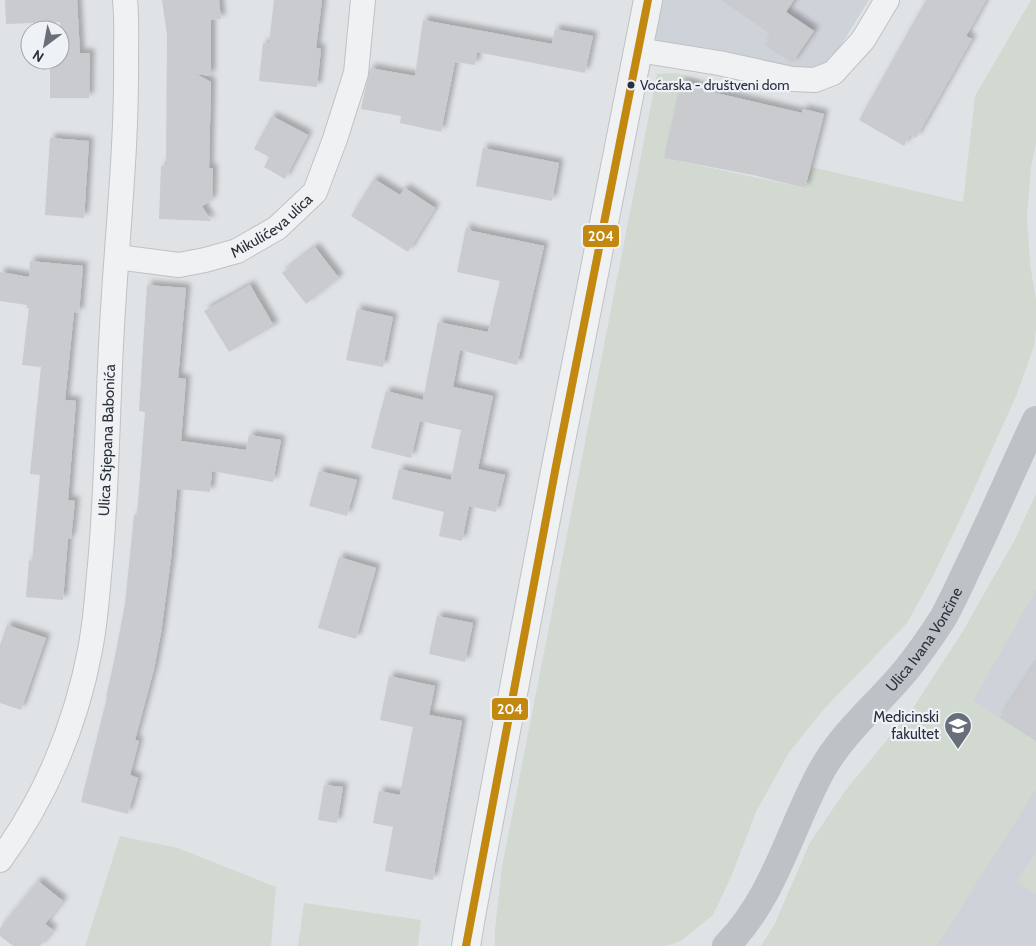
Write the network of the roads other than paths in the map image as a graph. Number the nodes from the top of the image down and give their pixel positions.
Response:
1 (125, 0) edge
2 (363, 0) edge
3 (648, 0) edge
4 (887, 0) edge
5 (638, 50) junction
6 (117, 257) junction
7 (1036, 420) edge
8 (0, 860) edge
9 (466, 946) edge
10 (726, 946) edge

1 - 6 street, Ulica Stjepana Babonića
2 - 6 street, Mikulićeva ulica
3 - 5 street
4 - 5 street
5 - 9 street
6 - 8 street, Ulica Stjepana Babonića
7 - 10 main road, Ulica Ivana Vončine

